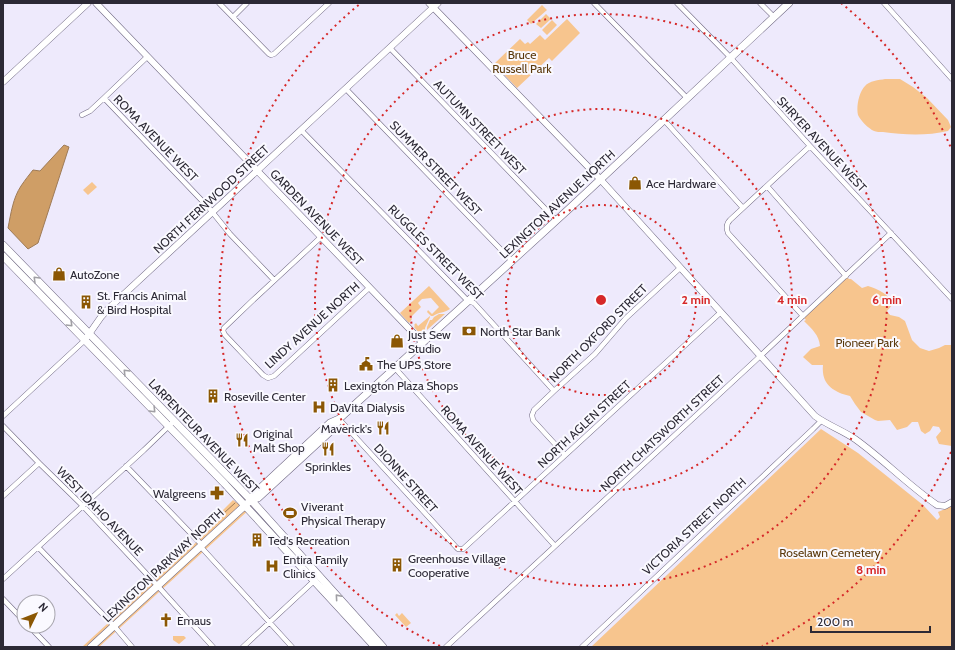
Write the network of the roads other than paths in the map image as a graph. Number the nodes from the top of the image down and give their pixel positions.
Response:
1 (88, 3) edge
2 (96, 3) edge
3 (219, 3) edge
4 (247, 3) edge
5 (329, 3) edge
6 (594, 3) edge
7 (677, 3) edge
8 (760, 3) edge
9 (788, 3) edge
10 (884, 3) edge
11 (433, 4) edge
12 (232, 17) junction
13 (774, 17) junction
14 (390, 48) junction
15 (147, 57) junction
16 (730, 57) junction
17 (952, 79) edge
18 (3, 82) edge
19 (346, 89) junction
20 (104, 98) junction
21 (687, 98) junction
22 (82, 115) dead end
23 (664, 120) junction
24 (301, 130) junction
25 (810, 146) junction
26 (257, 171) junction
27 (600, 180) junction
28 (767, 186) junction
29 (743, 208) junction
30 (213, 212) junction
31 (556, 220) junction
32 (891, 233) junction
33 (321, 237) junction
34 (3, 245) edge
35 (3, 256) edge
36 (512, 261) junction
37 (680, 268) junction
38 (846, 276) junction
39 (274, 280) junction
40 (369, 288) junction
41 (952, 299) edge
42 (468, 301) junction
43 (720, 313) junction
44 (803, 316) junction
45 (87, 337) junction
46 (422, 342) junction
47 (760, 356) junction
48 (395, 368) junction
49 (554, 391) junction
50 (3, 416) edge
51 (339, 419) junction
52 (821, 421) junction
53 (171, 424) junction
54 (3, 426) edge
55 (565, 455) junction
56 (39, 463) junction
57 (126, 466) junction
58 (3, 496) edge
59 (251, 500) junction
60 (514, 501) junction
61 (952, 502) edge
62 (83, 506) junction
63 (245, 506) junction
64 (202, 546) junction
65 (555, 546) junction
66 (38, 547) junction
67 (460, 549) joint
68 (317, 578) junction
69 (3, 579) edge
70 (158, 586) junction
71 (3, 599) edge
72 (16, 613) edge
73 (270, 622) junction
74 (114, 626) junction
75 (37, 634) edge
76 (49, 647) edge
77 (91, 647) edge
78 (132, 647) edge
79 (213, 647) edge
80 (243, 647) edge
81 (292, 647) edge
82 (375, 647) edge
83 (383, 647) edge
84 (446, 647) edge
85 (582, 647) edge

1 - 18 street
2 - 15 street, GARDEN AVENUE WEST
3 - 12 street
4 - 12 street
5 - 12 street
6 - 21 street
7 - 16 street, SHRYER AVENUE WEST
8 - 13 street
9 - 13 main road, LEXINGTON AVENUE NORTH
10 - 17 street
11 - 14 street, NORTH FERNWOOD STREET
11 - 27 street
13 - 16 main road, LEXINGTON AVENUE NORTH
14 - 19 street, NORTH FERNWOOD STREET
14 - 31 street, AUTUMN STREET WEST
15 - 20 street
15 - 26 street, GARDEN AVENUE WEST
16 - 21 main road, LEXINGTON AVENUE NORTH
16 - 25 street, SHRYER AVENUE WEST
19 - 24 street, NORTH FERNWOOD STREET
19 - 36 street, SUMMER STREET WEST
20 - 22 street
20 - 30 street, ROMA AVENUE WEST
21 - 23 main road, LEXINGTON AVENUE NORTH
23 - 27 main road, LEXINGTON AVENUE NORTH
23 - 29 street
24 - 26 street, NORTH FERNWOOD STREET
24 - 42 street, RUGGLES STREET WEST
25 - 28 street
25 - 32 street, SHRYER AVENUE WEST
26 - 30 street, NORTH FERNWOOD STREET
26 - 33 street, GARDEN AVENUE WEST
27 - 31 main road, LEXINGTON AVENUE NORTH
27 - 37 street
28 - 29 street
28 - 38 street
29 - 44 street
30 - 39 street, ROMA AVENUE WEST
30 - 45 street, NORTH FERNWOOD STREET
31 - 36 main road, LEXINGTON AVENUE NORTH
32 - 38 street, NORTH CHATSWORTH STREET
32 - 41 street, SHRYER AVENUE WEST
33 - 39 street
33 - 40 street, GARDEN AVENUE WEST
45 -> 34 main road, LARPENTEUR AVENUE WEST
35 -> 45 main road, LARPENTEUR AVENUE WEST
36 - 42 main road, LEXINGTON AVENUE NORTH
37 - 43 street
37 - 49 street, NORTH OXFORD STREET
38 - 44 street, NORTH CHATSWORTH STREET
39 - 40 street, LINDY AVENUE NORTH
40 - 46 street, GARDEN AVENUE WEST
42 - 46 main road, LEXINGTON AVENUE NORTH
42 - 49 street, RUGGLES STREET WEST
43 - 47 street
43 - 55 street, NORTH AGLEN STREET
44 - 47 street, NORTH CHATSWORTH STREET
45 - 50 street, NORTH FERNWOOD STREET
45 - 53 main road, LARPENTEUR AVENUE WEST
46 - 48 main road, LEXINGTON AVENUE NORTH
47 - 52 street
47 - 65 street, NORTH CHATSWORTH STREET
48 - 51 main road, LEXINGTON AVENUE NORTH
48 - 60 street, ROMA AVENUE WEST
49 - 55 street, NORTH OXFORD STREET
51 - 59 main road, LEXINGTON AVENUE NORTH
51 - 67 street, DIONNE STREET
52 - 61 street
52 - 85 street, VICTORIA STREET NORTH
53 - 57 street
53 - 59 main road, LARPENTEUR AVENUE WEST
53 - 63 main road, LARPENTEUR AVENUE WEST
54 - 56 street, WEST IDAHO AVENUE
55 - 60 street, NORTH AGLEN STREET
56 - 58 street
56 - 62 street, WEST IDAHO AVENUE
57 - 62 street
57 - 64 street
59 - 63 main road, LEXINGTON PARKWAY NORTH
59 - 68 main road, LARPENTEUR AVENUE WEST
60 - 65 street, ROMA AVENUE WEST
60 - 67 street, NORTH AGLEN STREET
62 - 66 street
62 - 70 street, WEST IDAHO AVENUE
63 - 64 main road, LEXINGTON PARKWAY NORTH
63 - 68 main road, LARPENTEUR AVENUE WEST
64 - 70 main road, LEXINGTON PARKWAY NORTH
64 - 73 street
65 - 84 street, NORTH CHATSWORTH STREET
66 - 69 street
66 - 74 street
68 - 73 street
68 - 82 main road, LARPENTEUR AVENUE WEST
83 -> 68 main road, LARPENTEUR AVENUE WEST
70 - 74 main road, LEXINGTON PARKWAY NORTH
70 - 79 street, WEST IDAHO AVENUE
71 - 72 street
73 - 80 street
73 - 81 street
74 - 77 main road, LEXINGTON PARKWAY NORTH
74 - 78 street
75 - 76 street

